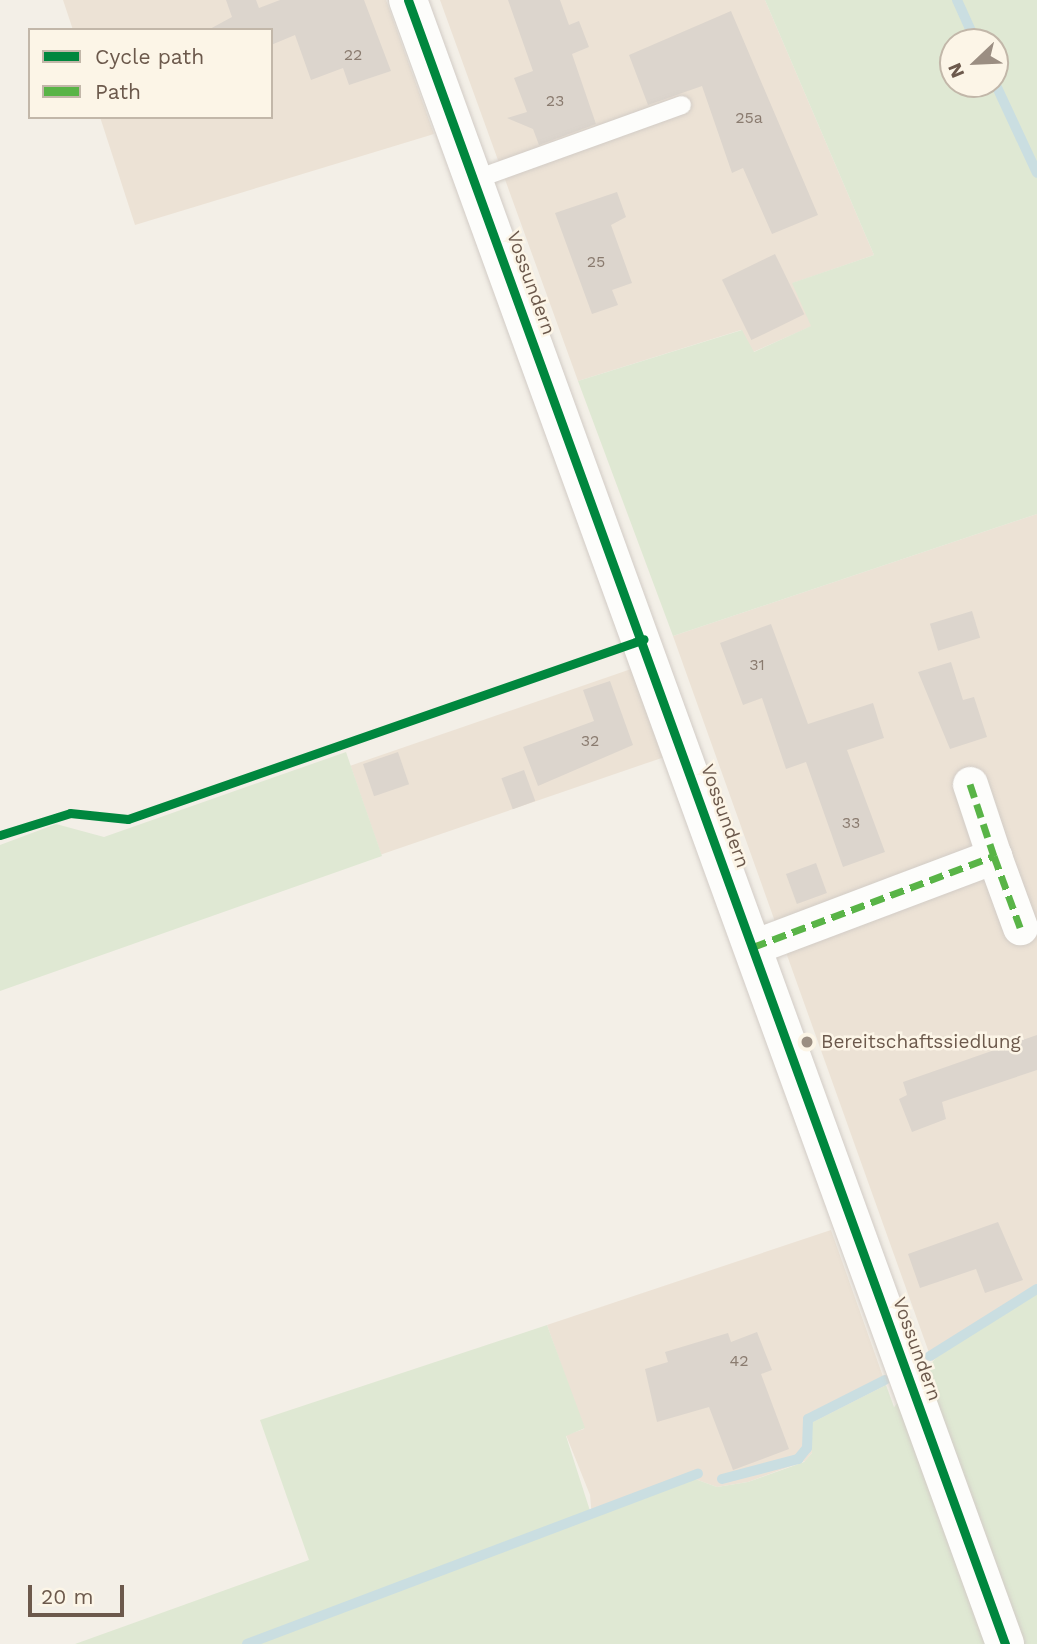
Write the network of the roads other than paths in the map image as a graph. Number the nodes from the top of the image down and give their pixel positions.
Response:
1 (408, 0) edge
2 (682, 105) dead end
3 (474, 180) junction
4 (970, 784) dead end
5 (994, 856) junction
6 (1020, 927) dead end
7 (753, 947) junction
8 (1005, 1644) edge

1 - 3 street, Vossundern
2 - 3 lane
3 - 7 street, Vossundern
4 - 5 street
5 - 6 street
5 - 7 street
7 - 8 street, Vossundern

